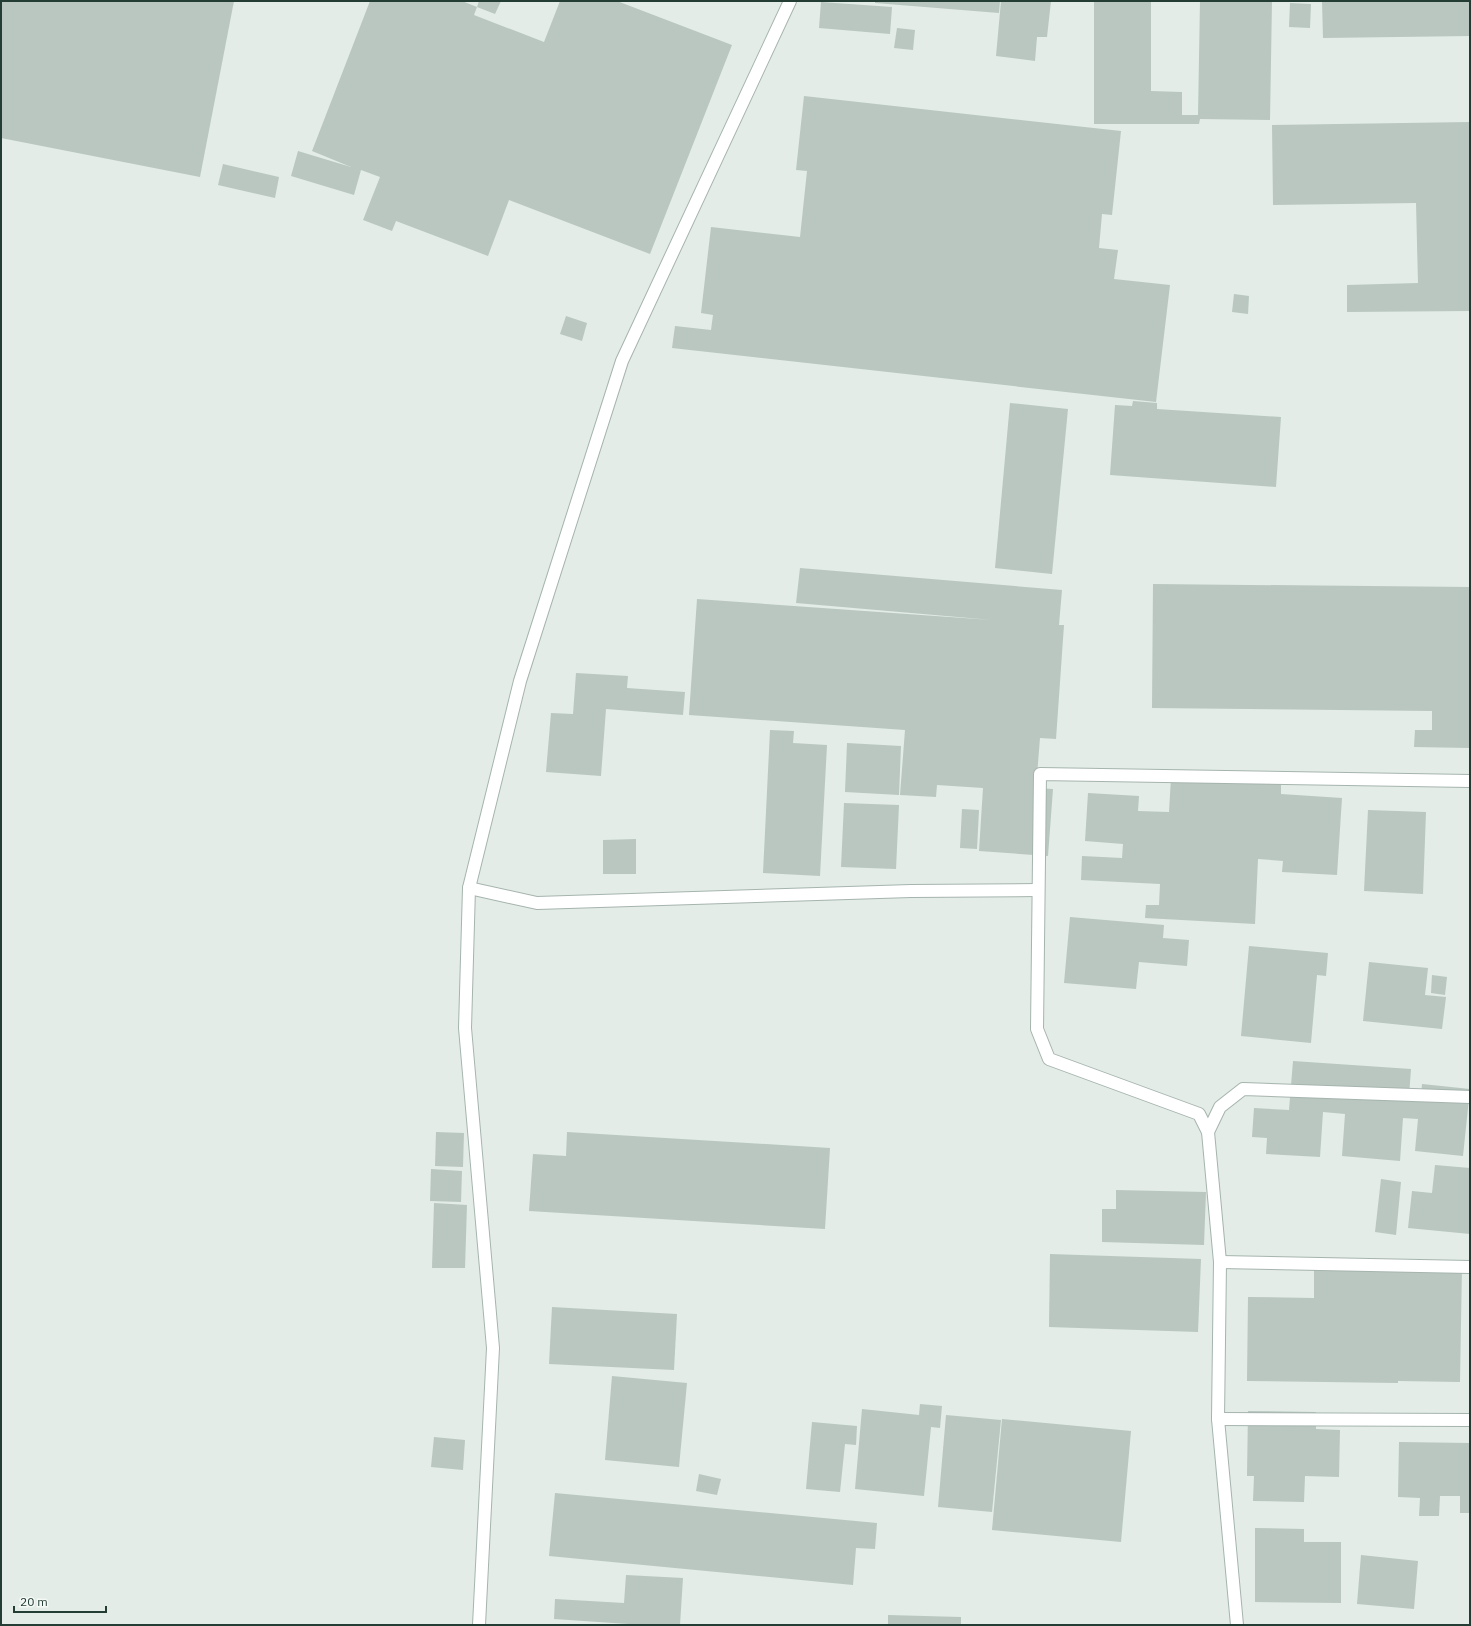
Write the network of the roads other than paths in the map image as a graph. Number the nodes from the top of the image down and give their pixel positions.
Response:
1 (790, 1) edge
2 (1470, 781) edge
3 (469, 888) junction
4 (1038, 890) junction
5 (1470, 1097) edge
6 (1208, 1132) junction
7 (1220, 1262) junction
8 (1470, 1267) edge
9 (1218, 1419) junction
10 (1470, 1420) edge
11 (479, 1625) edge
12 (1237, 1625) edge

1 - 3 street
2 - 4 street
3 - 4 street
3 - 11 street
4 - 6 street
5 - 6 street
6 - 7 street
7 - 8 street
7 - 9 street
9 - 10 street
9 - 12 street

